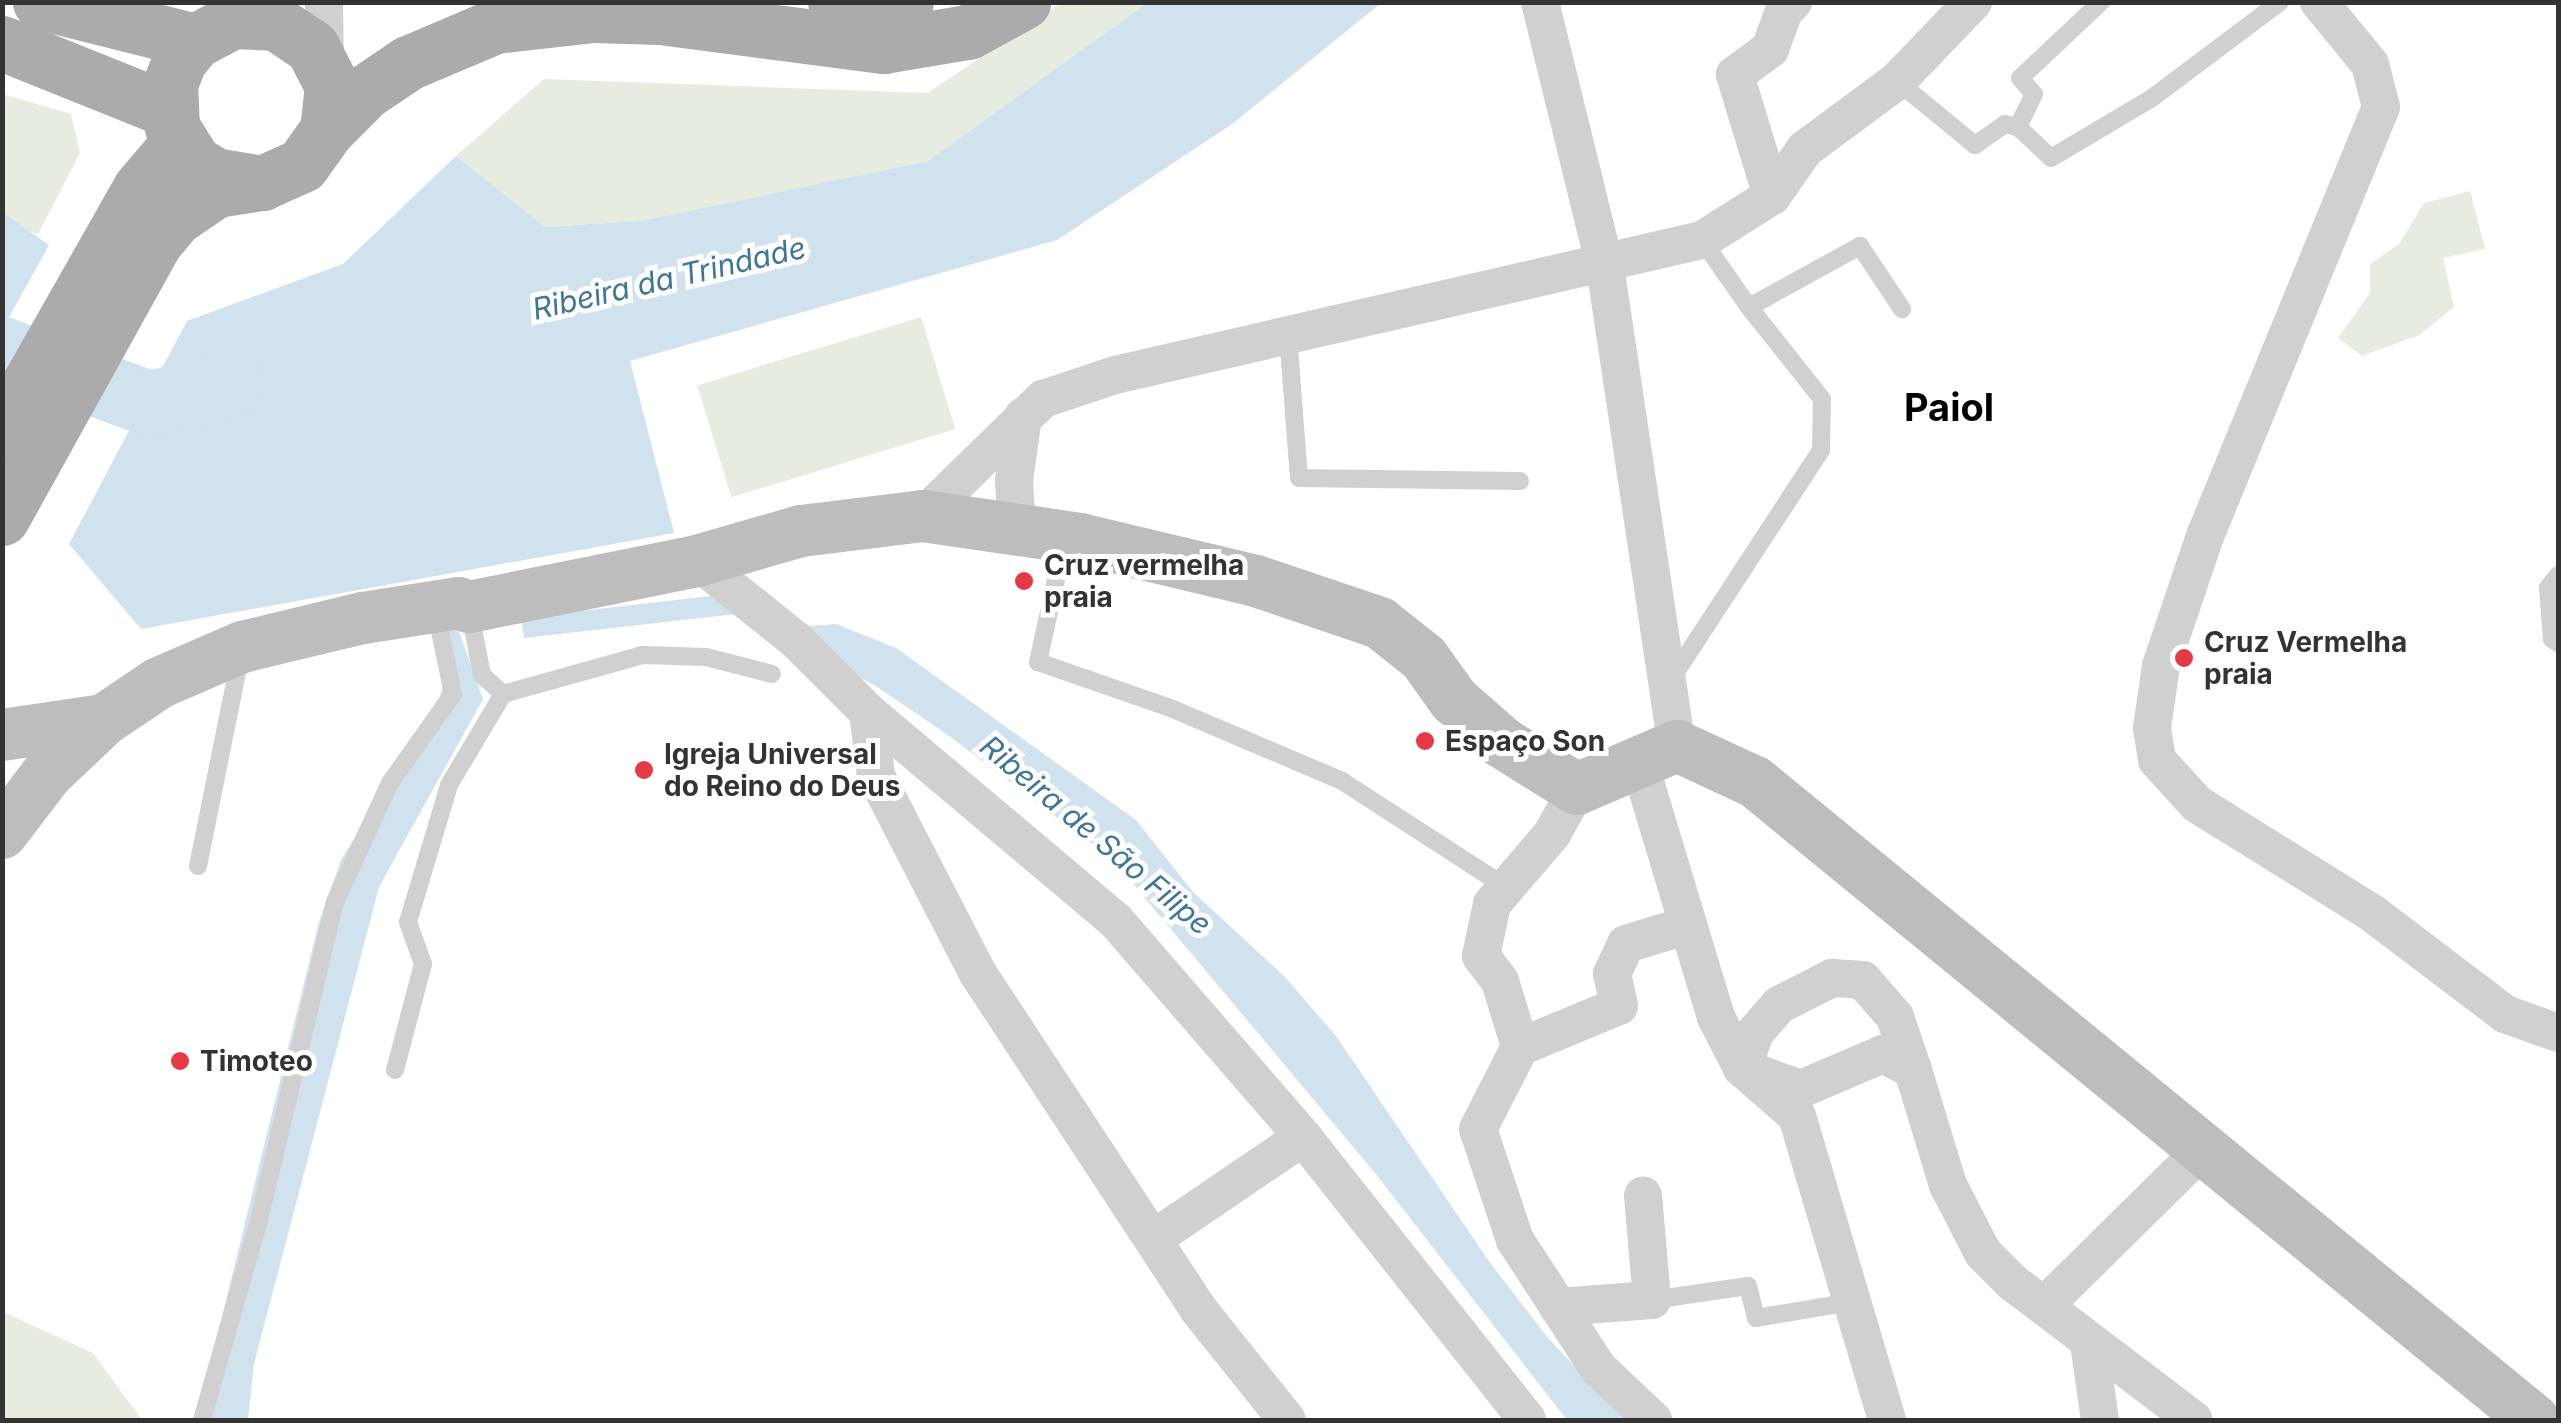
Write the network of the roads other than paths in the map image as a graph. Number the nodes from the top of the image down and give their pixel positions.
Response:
1 (40, 2) edge
2 (836, 2) edge
3 (906, 2) edge
4 (1023, 2) edge
5 (1540, 2) edge
6 (1794, 2) edge
7 (1973, 2) edge
8 (2101, 2) edge
9 (2280, 2) edge
10 (2319, 2) edge
11 (298, 21) edge
12 (195, 40) junction
13 (2, 43) edge
14 (1897, 81) junction
15 (174, 126) junction
16 (2018, 126) junction
17 (328, 130) junction
18 (262, 183) junction
19 (1772, 196) junction
20 (1702, 240) junction
21 (1605, 266) junction
22 (111, 285) junction
23 (1750, 307) junction
24 (1902, 309) dead end
25 (1288, 335) junction
26 (1023, 417) junction
27 (2, 430) edge
28 (1520, 481) dead end
29 (923, 516) junction
30 (2, 518) edge
31 (1042, 533) junction
32 (696, 561) junction
33 (2558, 574) edge
34 (454, 607) junction
35 (2558, 643) edge
36 (242, 647) junction
37 (772, 674) dead end
38 (1668, 685) junction
39 (502, 694) junction
40 (868, 712) junction
41 (104, 720) junction
42 (2, 735) edge
43 (1658, 754) junction
44 (1577, 790) junction
45 (2, 833) edge
46 (198, 866) dead end
47 (1506, 887) junction
48 (1688, 925) junction
49 (2558, 1033) edge
50 (1520, 1047) junction
51 (1742, 1068) junction
52 (395, 1070) dead end
53 (1913, 1070) junction
54 (1302, 1137) junction
55 (2201, 1150) junction
56 (1643, 1195) dead end
57 (1153, 1240) junction
58 (1652, 1300) junction
59 (1852, 1302) junction
60 (2044, 1306) junction
61 (1558, 1307) junction
62 (2089, 1342) junction
63 (202, 1420) edge
64 (1287, 1420) edge
65 (1527, 1420) edge
66 (1653, 1420) edge
67 (1887, 1420) edge
68 (2100, 1420) edge
69 (2194, 1420) edge
70 (2534, 1420) edge

1 - 12 main road
2 - 3 main road
4 - 17 main road
5 - 21 street
6 - 19 street
7 - 14 street
8 - 16 lane
9 - 16 lane
10 - 49 street
11 - 12 main road
11 - 17 main road
12 - 15 main road
13 - 15 main road
14 - 16 lane
14 - 19 street
15 - 18 main road
15 - 22 main road
17 - 18 main road
18 - 22 main road
19 - 20 street
20 - 21 street
20 - 23 lane
21 - 25 street
21 - 38 street
22 - 27 main road
22 - 30 main road
23 - 24 lane
23 - 38 lane
25 - 26 street
25 - 28 lane
26 - 29 street
26 - 31 street
29 - 31 street
29 - 32 street
31 - 44 street
31 - 47 lane
32 - 34 street
32 - 40 street
33 - 35 lane
34 - 36 street
34 - 39 lane
34 - 63 lane
36 - 41 street
36 - 46 lane
37 - 39 lane
38 - 43 street
39 - 52 lane
40 - 54 street
40 - 57 street
41 - 42 street
41 - 45 street
43 - 44 street
43 - 48 street
43 - 55 street
44 - 47 street
47 - 50 street
48 - 50 street
48 - 51 street
50 - 61 street
51 - 53 street
51 - 53 street
51 - 59 street
53 - 60 street
54 - 57 street
54 - 65 street
55 - 60 street
55 - 70 street
56 - 58 street
57 - 64 street
58 - 59 lane
58 - 61 street
59 - 67 street
60 - 62 street
61 - 66 street
62 - 68 street
62 - 69 street

